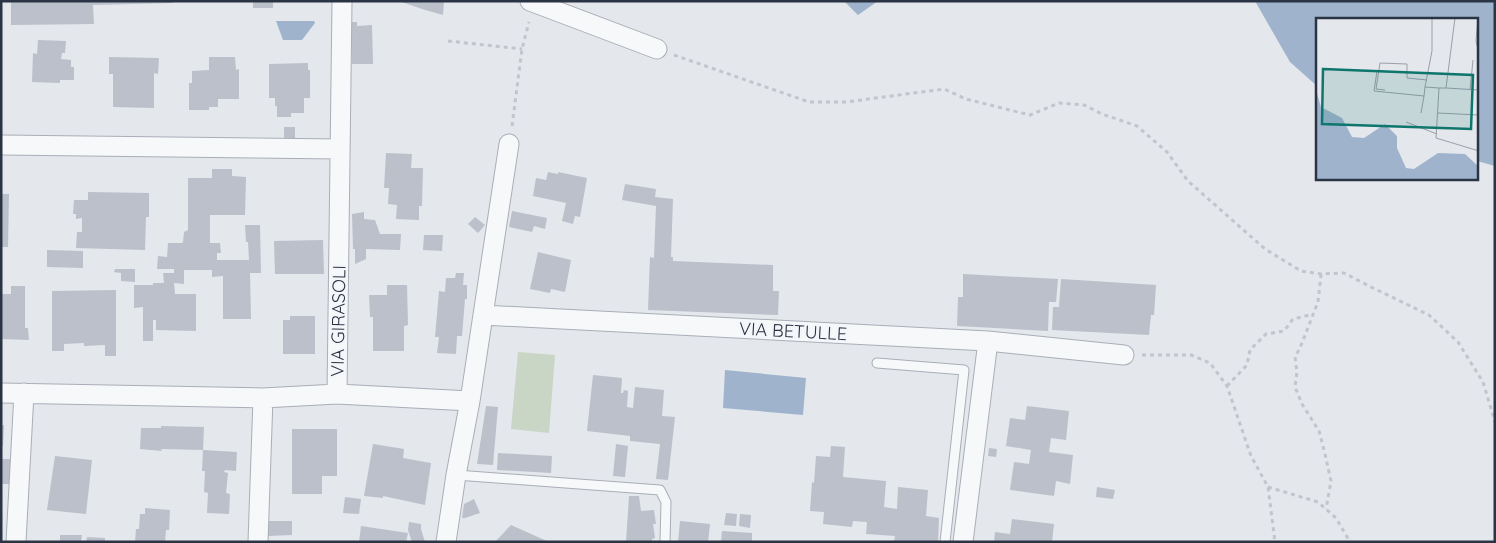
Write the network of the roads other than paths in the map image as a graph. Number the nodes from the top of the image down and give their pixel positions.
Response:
1 (342, 1) edge
2 (532, 2) edge
3 (657, 49) road end
4 (509, 144) road end
5 (1, 145) edge
6 (340, 148) junction
7 (483, 315) junction
8 (988, 341) junction
9 (1124, 355) road end
10 (877, 363) dead end
11 (1, 393) edge
12 (24, 393) junction
13 (337, 394) junction
14 (263, 398) junction
15 (470, 401) junction
16 (456, 475) junction
17 (16, 542) edge
18 (258, 542) edge
19 (446, 542) edge
20 (665, 542) edge
21 (945, 542) edge
22 (963, 542) edge

1 - 6 street, VIA GIRASOLI
2 - 3 street
4 - 7 street
5 - 6 street
6 - 13 street, VIA GIRASOLI
7 - 8 street, VIA BETULLE
7 - 15 street
8 - 9 street, VIA BETULLE
8 - 22 street
10 - 21 lane
11 - 12 street
12 - 14 street
12 - 17 street
13 - 14 street
13 - 15 street, VIA GIRASOLI
14 - 18 street
15 - 16 street
16 - 19 street
16 - 20 lane

